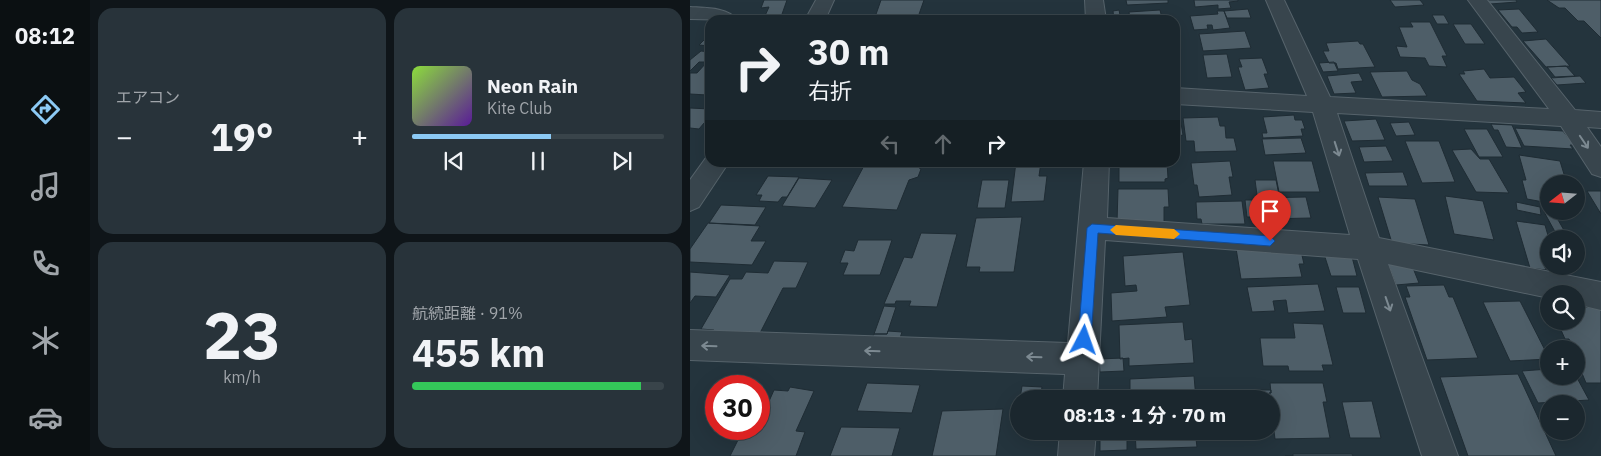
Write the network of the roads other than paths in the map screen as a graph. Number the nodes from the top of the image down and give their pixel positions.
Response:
1 (825, 0) edge
2 (1094, 0) edge
3 (1275, 0) edge
4 (1477, 0) edge
5 (690, 13) edge
6 (713, 15) edge
7 (818, 15) edge
8 (1096, 15) edge
9 (1180, 96) edge
10 (1322, 103) junction
11 (1568, 118) junction
12 (1601, 120) edge
13 (713, 167) edge
14 (1097, 167) edge
15 (1601, 167) edge
16 (690, 200) edge
17 (1092, 228) junction
18 (1368, 248) junction
19 (1601, 296) edge
20 (690, 345) edge
21 (1083, 359) junction
22 (1081, 390) edge
23 (1077, 440) edge
24 (1076, 456) edge
25 (1440, 456) edge

1 - 7 street
2 - 8 street
3 - 10 street
4 - 11 street
5 - 6 street
9 - 10 street
10 - 11 street
10 -> 18 street
11 - 12 street
11 -> 15 street
13 - 16 street
14 - 17 street
17 - 18 street
17 - 21 street
18 - 19 street
18 -> 25 street
21 -> 20 street
21 - 22 street
23 - 24 street

